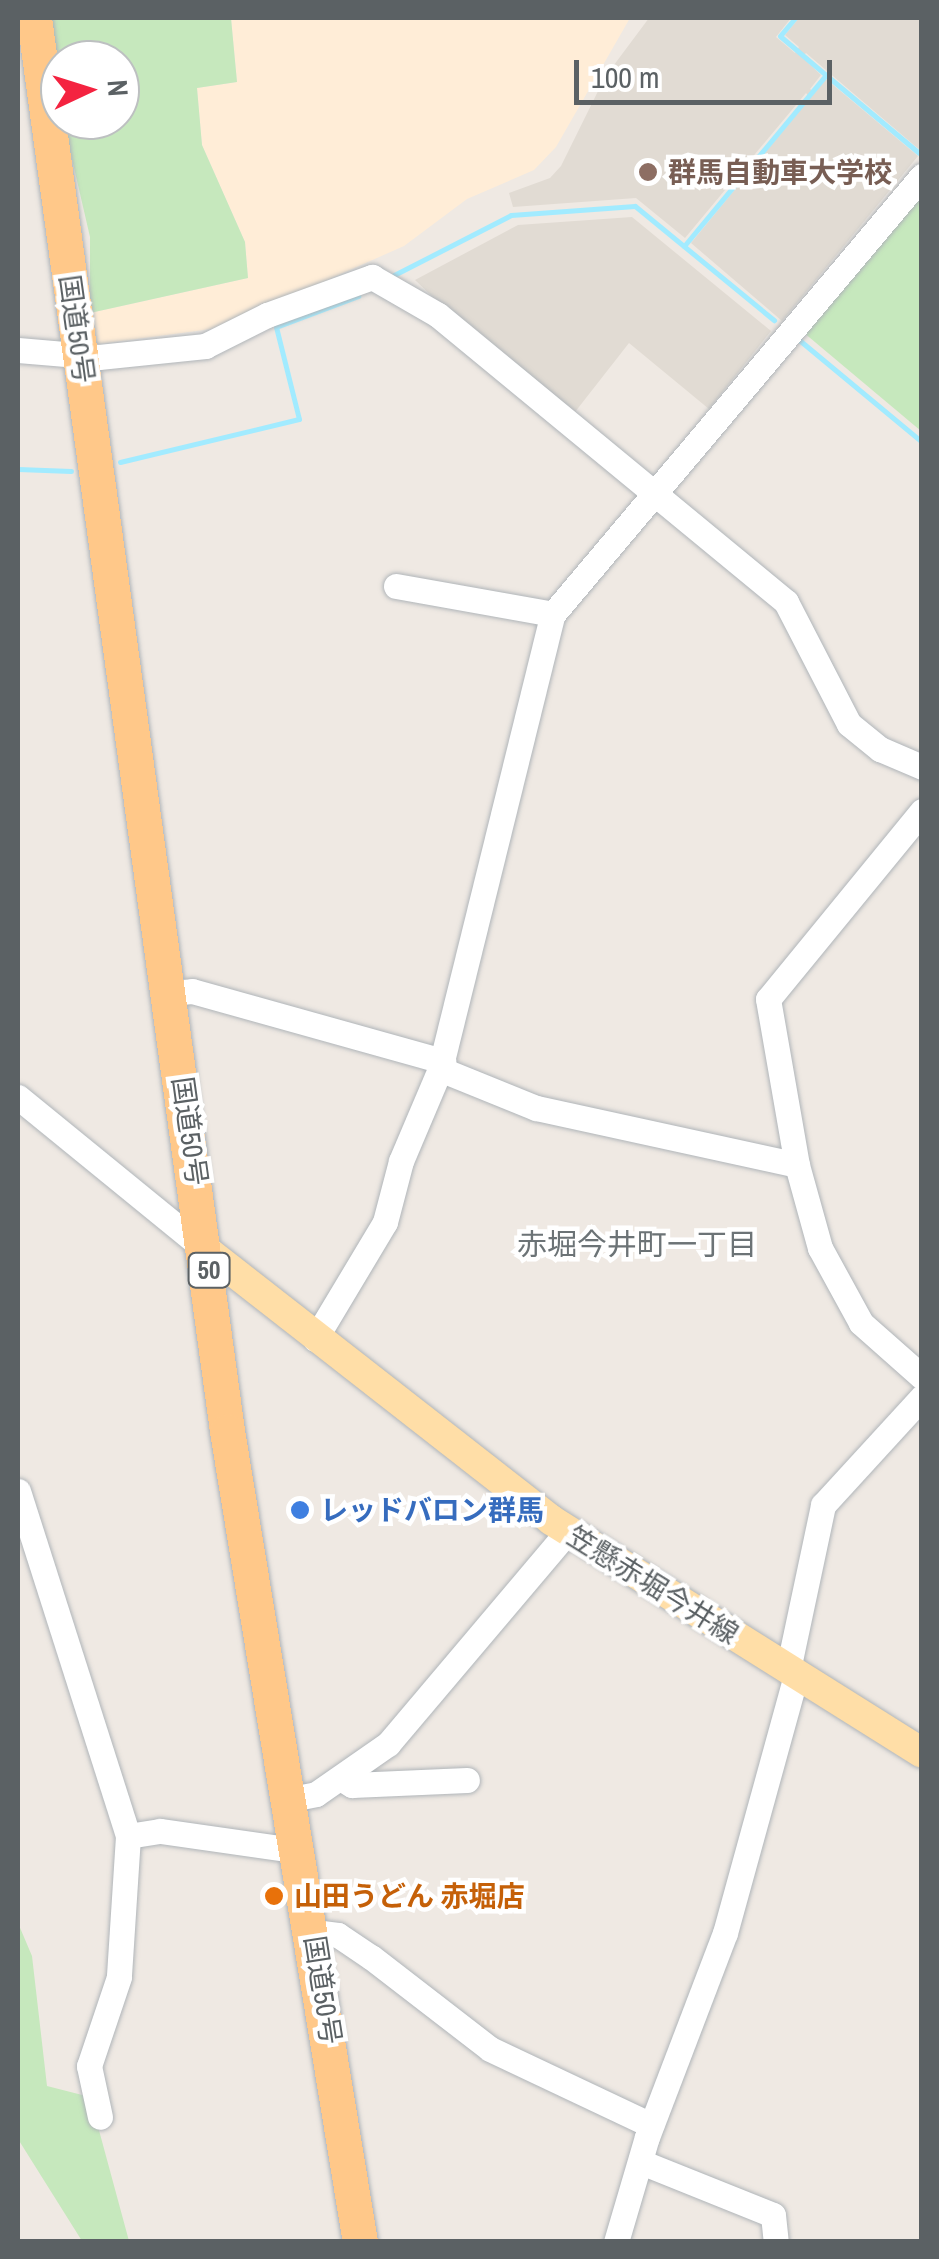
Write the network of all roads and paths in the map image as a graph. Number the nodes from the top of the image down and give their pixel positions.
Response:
1 (34, 18) edge
2 (922, 176) edge
3 (18, 350) edge
4 (82, 355) junction
5 (657, 494) junction
6 (396, 586) dead end
7 (553, 614) junction
8 (922, 767) edge
9 (922, 810) edge
10 (170, 993) junction
11 (441, 1065) junction
12 (18, 1097) edge
13 (797, 1164) junction
14 (207, 1251) junction
15 (316, 1339) junction
16 (922, 1378) edge
17 (922, 1397) edge
18 (18, 1491) edge
19 (568, 1532) junction
20 (792, 1673) junction
21 (922, 1753) edge
22 (342, 1779) junction
23 (467, 1780) dead end
24 (291, 1799) junction
25 (128, 1836) junction
26 (300, 1851) junction
27 (314, 1932) junction
28 (100, 2118) dead end
29 (652, 2124) junction
30 (641, 2162) junction
31 (360, 2242) edge
32 (616, 2242) edge
33 (776, 2242) edge

1 - 4 highway, 国道50号 / 50
2 - 5 street
3 - 4 street
4 - 5 street
4 - 10 highway, 国道50号 / 50
5 - 7 street
5 - 8 street
6 - 7 street
7 - 11 street
9 - 13 street
10 - 11 street
10 - 14 highway, 国道50号 / 50
11 - 13 street
11 - 15 street
12 - 14 street
13 - 16 street
14 - 15 main road, 笠懸赤堀今井線
14 - 24 highway, 国道50号 / 50
15 - 19 main road, 笠懸赤堀今井線
17 - 20 street
18 - 25 street
19 - 20 main road, 笠懸赤堀今井線
19 - 22 street
20 - 21 main road, 笠懸赤堀今井線
20 - 29 street
22 - 23 street
22 - 24 street
24 - 26 highway, 国道50号 / 50
25 - 26 street
25 - 28 street
26 - 27 highway, 国道50号 / 50
27 - 29 street
27 - 31 highway, 国道50号 / 50
29 - 30 street
30 - 32 street
30 - 33 street

